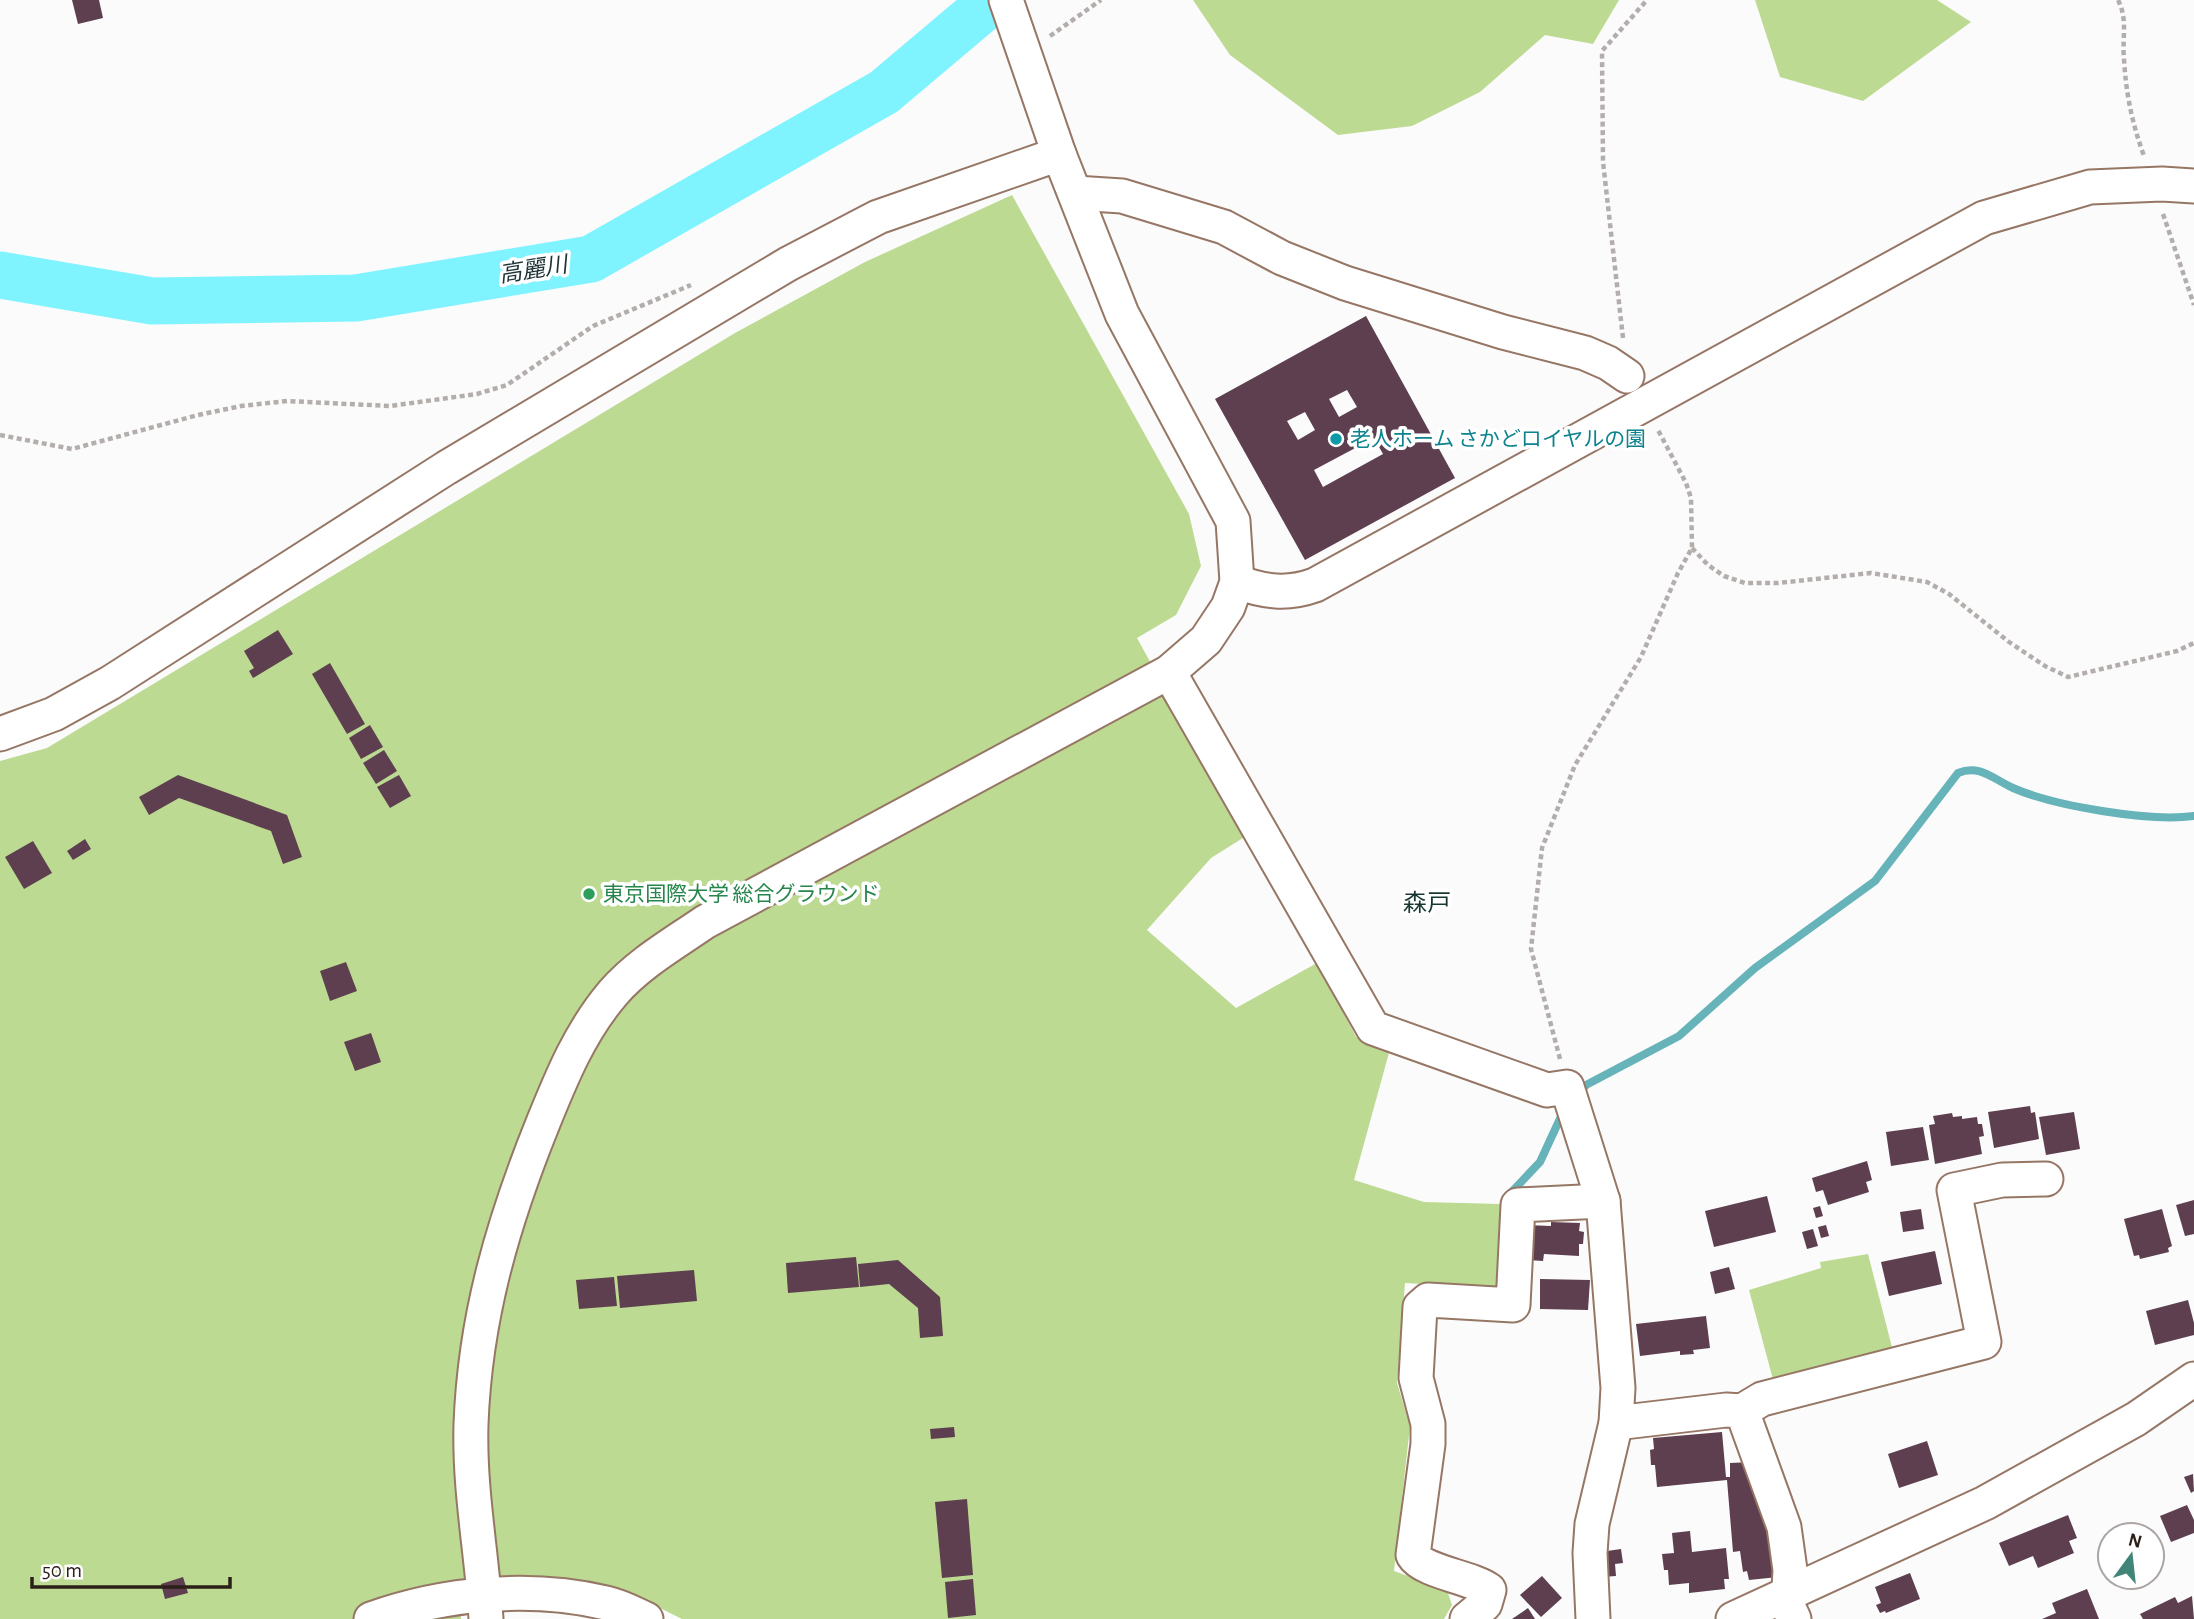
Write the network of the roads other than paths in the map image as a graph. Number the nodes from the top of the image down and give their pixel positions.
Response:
1 (1006, 0) edge
2 (1059, 154) junction
3 (2194, 186) edge
4 (1075, 193) junction
5 (1627, 376) road end
6 (1237, 582) junction
7 (1169, 672) junction
8 (0, 734) edge
9 (2046, 1179) dead end
10 (1603, 1201) junction
11 (2194, 1379) edge
12 (1742, 1411) junction
13 (1616, 1423) junction
14 (485, 1606) edge
15 (1791, 1606) edge
16 (371, 1619) edge
17 (646, 1619) edge
18 (1467, 1619) edge
19 (1593, 1619) edge
20 (1733, 1619) edge

1 - 2 street
2 - 4 street
2 - 8 street
3 - 6 street
4 - 5 street
4 - 6 street
6 - 7 street
7 - 10 street
7 - 14 street
9 - 12 street
10 - 13 street
10 - 18 street
11 - 15 street
12 - 13 street
12 - 15 street
13 - 19 street
14 - 16 street
14 - 17 street
15 - 20 street

